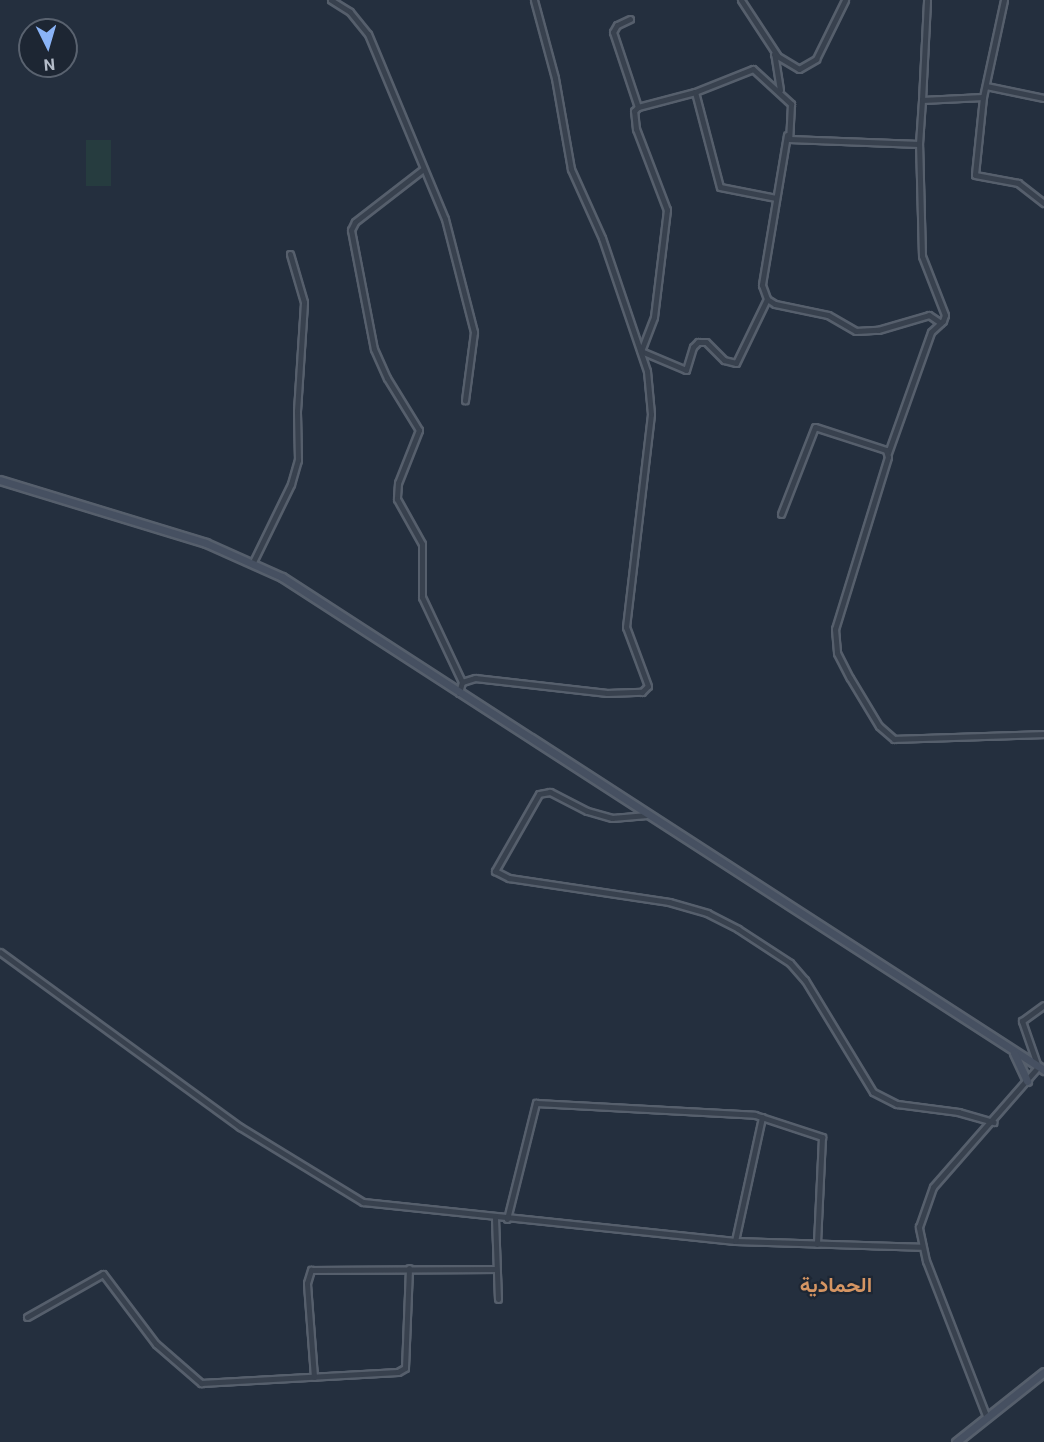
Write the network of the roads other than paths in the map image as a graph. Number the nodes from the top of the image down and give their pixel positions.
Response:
1 (331, 0) edge
2 (534, 0) edge
3 (741, 0) edge
4 (845, 0) edge
5 (927, 0) edge
6 (1004, 0) edge
7 (630, 19) dead end
8 (777, 55) junction
9 (986, 86) junction
10 (780, 90) junction
11 (695, 92) junction
12 (983, 97) junction
13 (1044, 98) edge
14 (922, 100) junction
15 (638, 107) junction
16 (787, 135) junction
17 (919, 144) junction
18 (422, 170) junction
19 (776, 198) junction
20 (1044, 203) edge
21 (290, 254) dead end
22 (767, 299) junction
23 (941, 323) junction
24 (641, 351) junction
25 (465, 400) dead end
26 (888, 453) junction
27 (0, 480) edge
28 (781, 514) dead end
29 (253, 562) junction
30 (462, 682) junction
31 (459, 693) junction
32 (1044, 734) edge
33 (647, 814) junction
34 (0, 952) edge
35 (1044, 1005) edge
36 (1013, 1051) junction
37 (1041, 1069) edge
38 (1027, 1081) junction
39 (762, 1117) junction
40 (994, 1122) junction
41 (495, 1218) junction
42 (507, 1219) junction
43 (735, 1241) junction
44 (817, 1244) junction
45 (921, 1247) junction
46 (409, 1268) junction
47 (495, 1269) junction
48 (498, 1299) dead end
49 (27, 1317) dead end
50 (1044, 1372) edge
51 (314, 1377) junction
52 (987, 1418) junction
53 (956, 1442) edge

1 - 18 street
2 - 24 street
3 - 8 street
4 - 8 street
5 - 14 street
6 - 9 street
7 - 15 street
8 - 10 street
9 - 12 street
9 - 13 street
10 - 11 street
10 - 16 street
11 - 15 street
11 - 19 street
12 - 14 street
12 - 20 street
14 - 17 street
15 - 24 street
16 - 17 street
16 - 19 street
17 - 23 street
18 - 25 street
18 - 30 street
19 - 22 street
21 - 29 street
22 - 23 street
22 - 24 street
23 - 26 street
24 - 30 street
26 - 28 street
26 - 32 street
27 - 29 main road
29 - 31 main road
30 - 31 street
31 - 33 main road
33 - 36 main road
33 - 40 street
34 - 41 street
35 - 37 street
36 - 37 main road
36 - 38 main road
37 - 38 street
38 - 40 street
39 - 42 street
39 - 43 street
39 - 44 street
40 - 45 street
41 - 42 street
41 - 47 street
42 - 43 street
43 - 44 street
44 - 45 street
45 - 52 street
46 - 47 street
46 - 51 street
46 - 51 street
47 - 48 street
49 - 51 street
50 - 52 main road
52 - 53 main road

